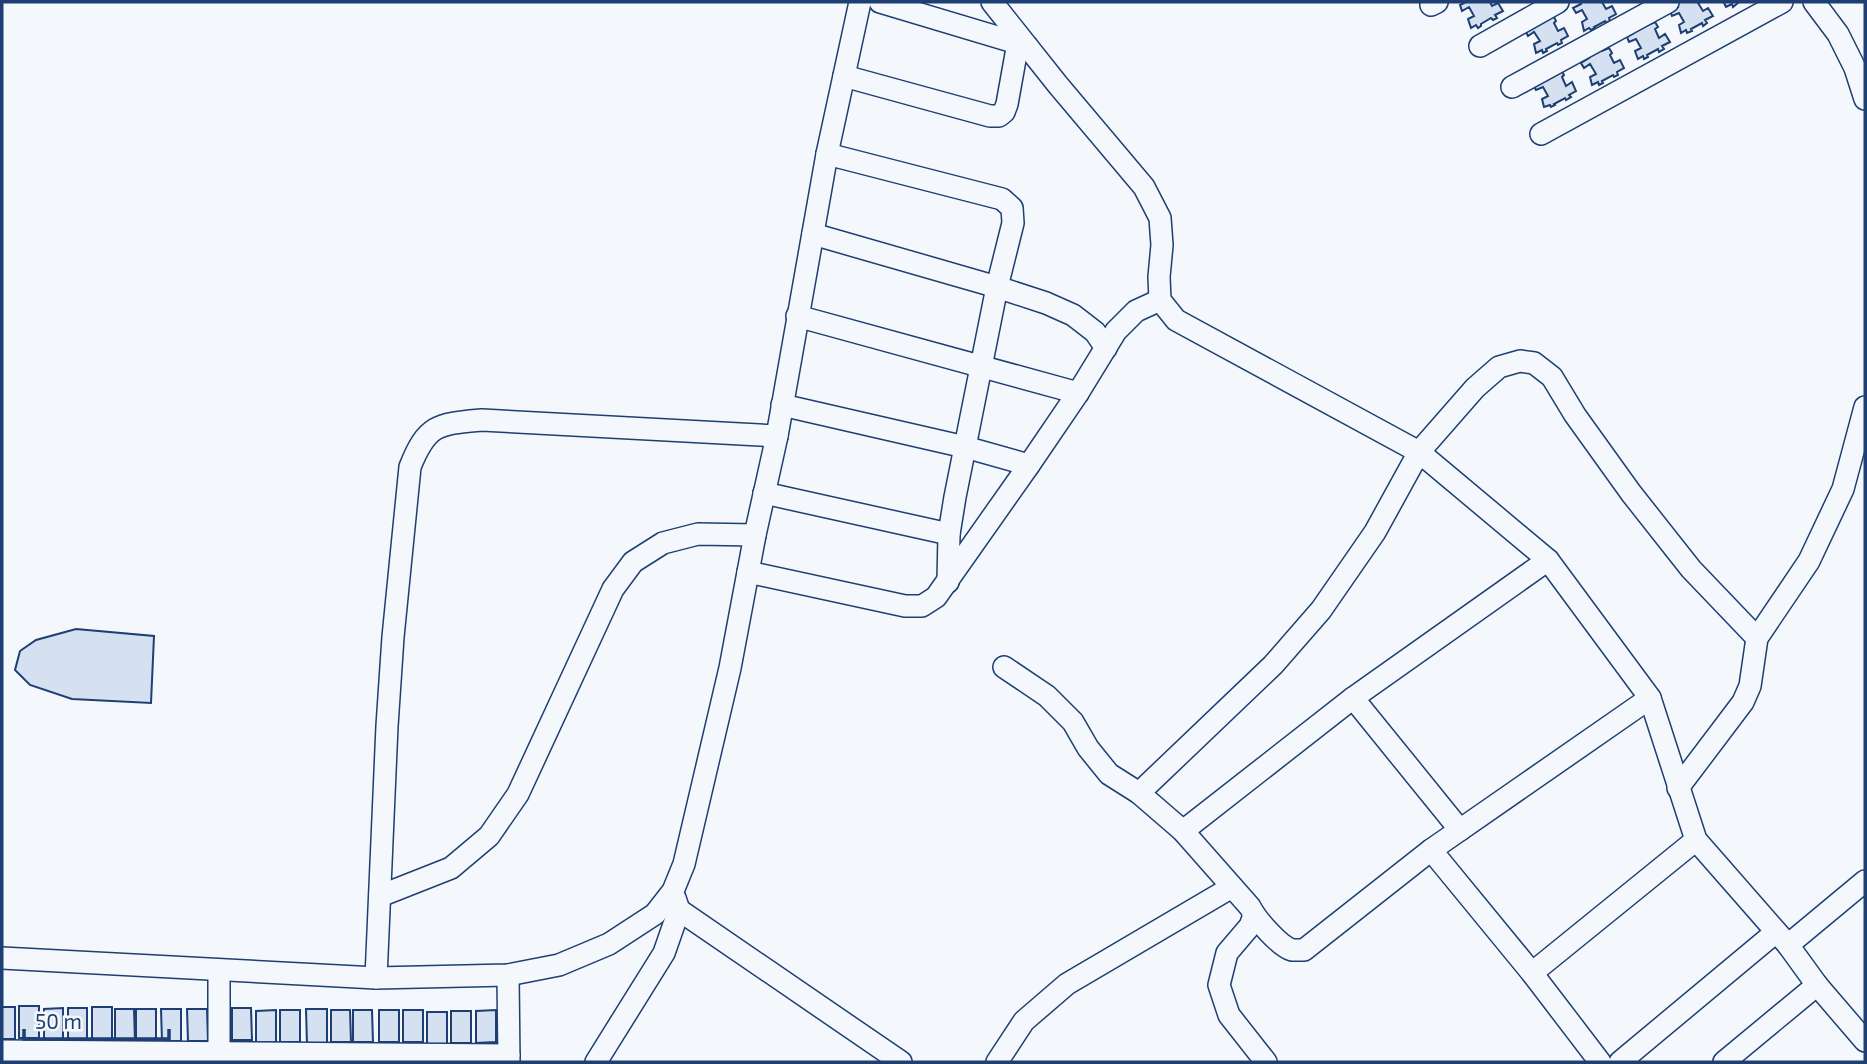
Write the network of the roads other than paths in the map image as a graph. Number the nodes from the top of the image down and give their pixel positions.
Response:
1 (860, 2) edge
2 (880, 2) edge
3 (992, 2) edge
4 (1558, 2) edge
5 (1668, 2) edge
6 (1782, 2) edge
7 (1814, 2) edge
8 (1023, 44) junction
9 (1480, 46) dead end
10 (1860, 65) edge
11 (844, 76) junction
12 (1512, 87) dead end
13 (1865, 99) edge
14 (1541, 134) dead end
15 (827, 154) junction
16 (813, 234) junction
17 (997, 287) junction
18 (1160, 300) junction
19 (797, 316) junction
20 (1106, 348) junction
21 (981, 367) junction
22 (1078, 393) junction
23 (782, 405) junction
24 (1865, 407) edge
25 (777, 436) junction
26 (965, 447) junction
27 (1419, 452) junction
28 (1029, 465) junction
29 (764, 494) junction
30 (949, 534) junction
31 (755, 535) junction
32 (1548, 560) junction
33 (748, 572) junction
34 (948, 582) junction
35 (1757, 638) junction
36 (1004, 667) dead end
37 (1353, 698) junction
38 (1650, 698) junction
39 (1678, 788) junction
40 (1139, 793) junction
41 (1460, 830) junction
42 (1183, 831) junction
43 (1696, 841) junction
44 (1431, 850) junction
45 (1865, 881) edge
46 (1232, 887) junction
47 (380, 896) junction
48 (676, 901) junction
49 (1254, 915) junction
50 (1782, 938) junction
51 (2, 958) edge
52 (219, 970) junction
53 (1532, 973) junction
54 (508, 975) junction
55 (376, 978) junction
56 (1817, 985) junction
57 (1865, 1041) edge
58 (2, 1051) edge
59 (219, 1058) edge
60 (509, 1059) edge
61 (596, 1062) edge
62 (901, 1062) edge
63 (997, 1062) edge
64 (1266, 1062) edge
65 (1600, 1062) edge
66 (1620, 1062) edge
67 (1724, 1062) edge

1 - 11 street
2 - 8 street
3 - 8 street
4 - 9 street
5 - 12 street
6 - 14 street
7 - 10 street
8 - 11 street
8 - 18 street
10 - 13 street
11 - 15 street
15 - 16 street
15 - 17 street
16 - 17 street
16 - 19 street
17 - 20 street
17 - 21 street
18 - 20 street
18 - 27 street
19 - 21 street
19 - 23 street
20 - 22 street
21 - 22 street
21 - 26 street
22 - 28 street
23 - 25 street
23 - 26 street
24 - 35 street
25 - 29 street
25 - 47 street
26 - 28 street
26 - 30 street
27 - 32 street
27 - 35 street
27 - 40 street
28 - 34 street
29 - 30 street
29 - 31 street
30 - 34 street
31 - 33 street
31 - 47 street
32 - 37 street
32 - 38 street
33 - 34 street
33 - 48 street
35 - 39 street
36 - 40 street
37 - 41 street
37 - 42 street
38 - 39 street
38 - 41 street
39 - 43 street
40 - 42 street
41 - 44 street
42 - 46 street
43 - 50 street
43 - 53 street
44 - 49 street
44 - 53 street
45 - 50 street
46 - 49 street
46 - 63 street
47 - 55 street
48 - 54 street
48 - 61 street
48 - 62 street
49 - 64 street
50 - 56 street
50 - 66 street
51 - 52 street
52 - 55 street
52 - 59 street
53 - 65 street
54 - 55 street
54 - 60 street
56 - 57 street
56 - 67 street
58 - 59 street
59 - 60 street

